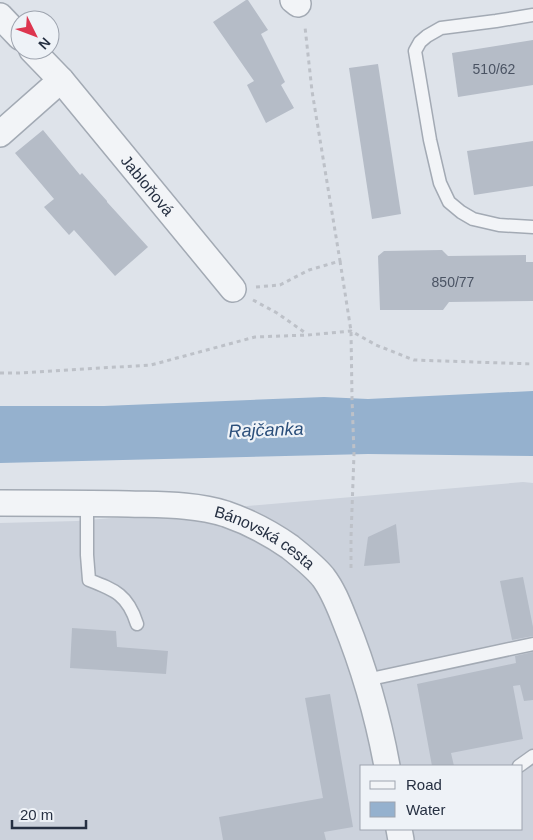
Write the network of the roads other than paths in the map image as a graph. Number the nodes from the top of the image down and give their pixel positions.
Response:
1 (533, 15) edge
2 (0, 16) edge
3 (10, 26) edge
4 (41, 60) edge
5 (60, 80) junction
6 (0, 134) edge
7 (533, 226) edge
8 (233, 289) road end
9 (0, 503) edge
10 (87, 503) junction
11 (137, 624) dead end
12 (533, 644) edge
13 (366, 680) junction
14 (533, 756) edge
15 (387, 765) edge
16 (520, 765) edge

1 - 7 lane
2 - 3 street
4 - 5 street, Jabloňová
5 - 6 street
5 - 8 street, Jabloňová
9 - 10 street, Bánovská cesta
10 - 11 lane
10 - 13 street, Bánovská cesta
12 - 13 lane
13 - 15 street, Bánovská cesta
14 - 16 lane

